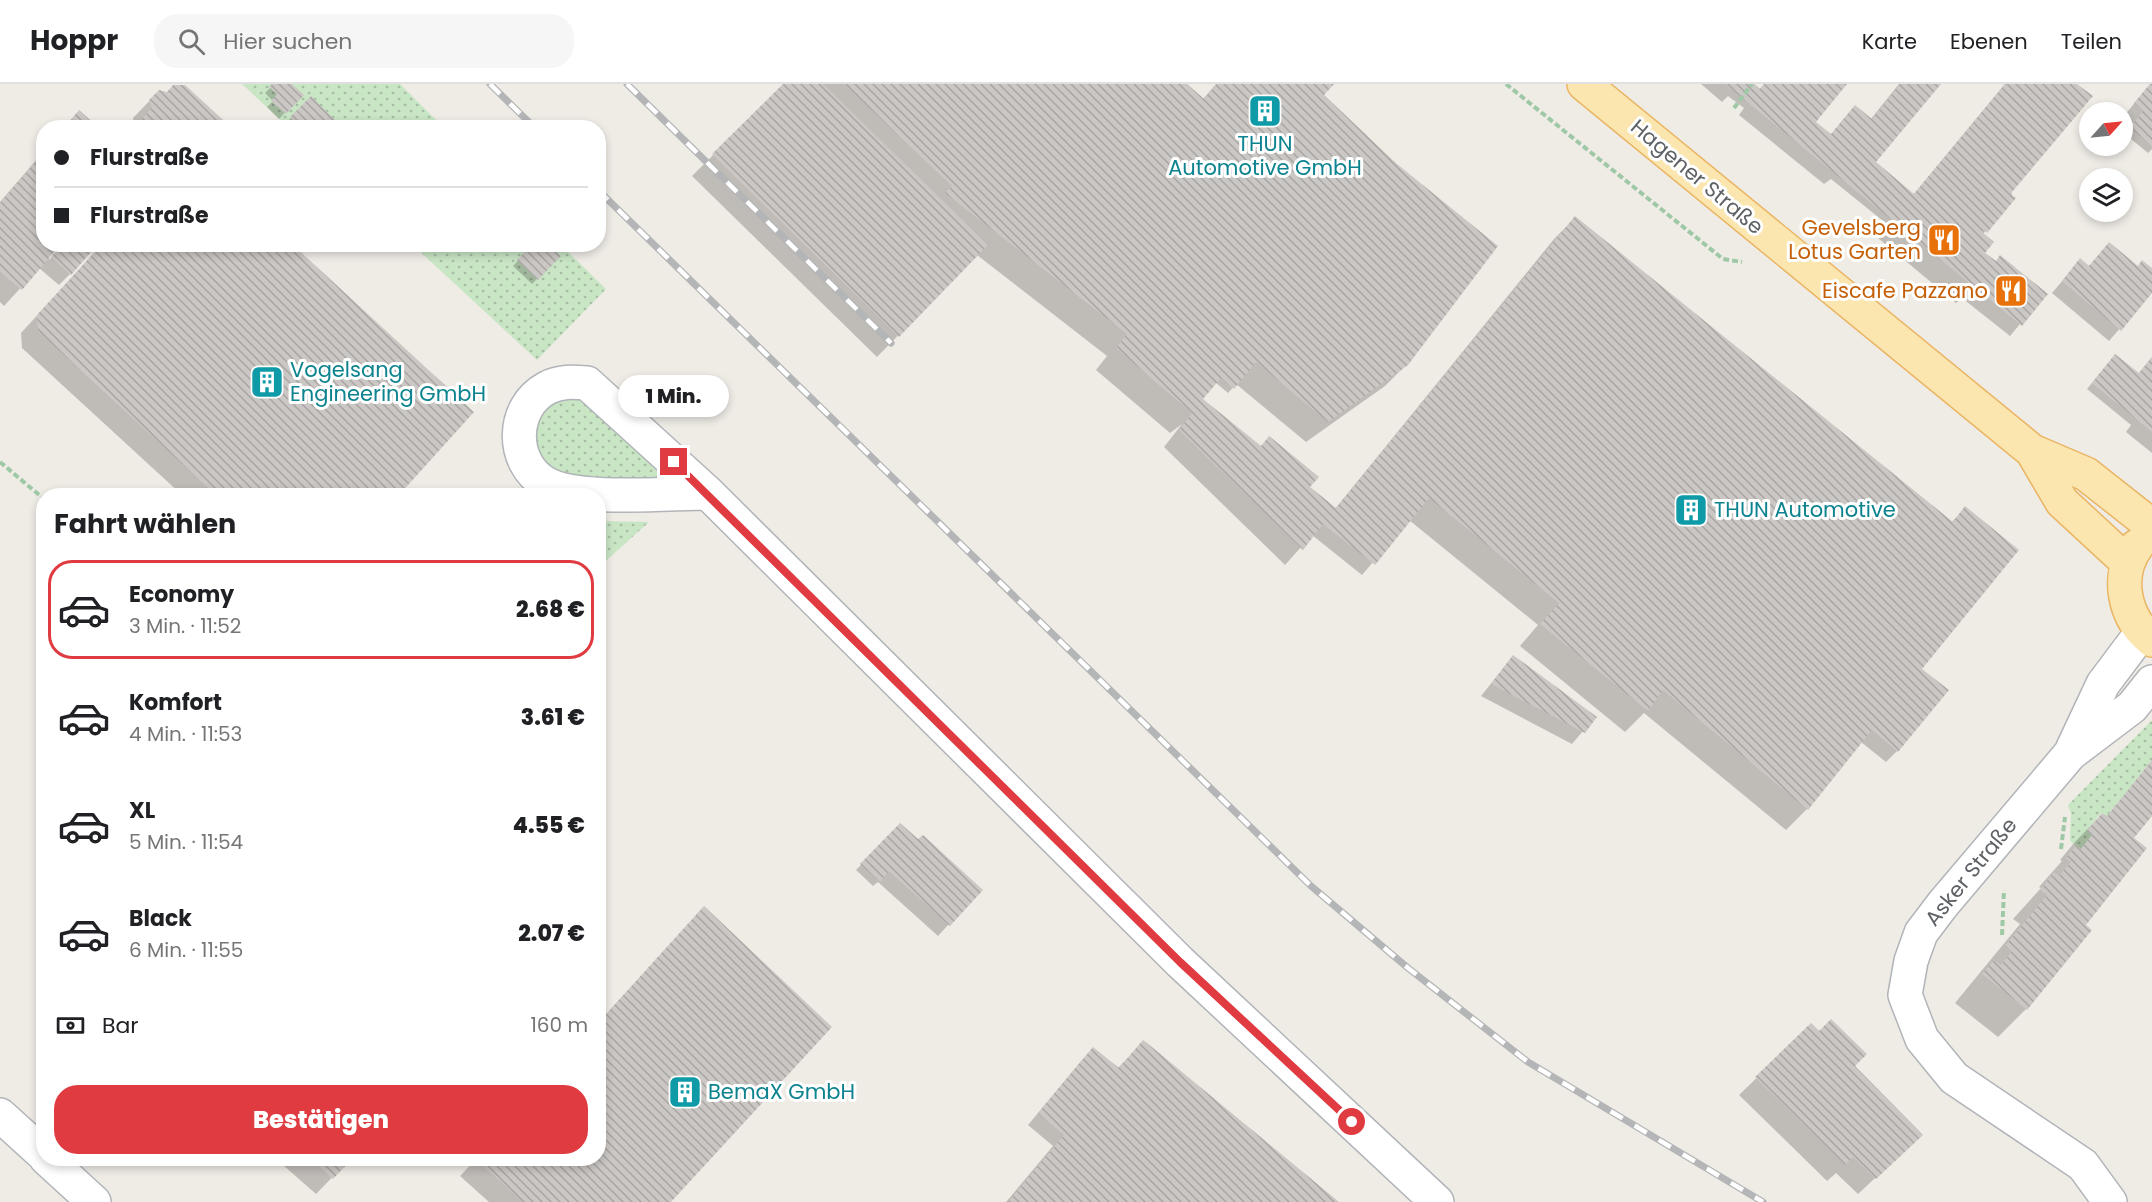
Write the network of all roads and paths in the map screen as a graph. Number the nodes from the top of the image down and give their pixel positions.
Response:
1 (1506, 84) edge
2 (1584, 84) edge
3 (1752, 84) edge
4 (1734, 108) dead end
5 (1723, 259) dead end
6 (2032, 451) junction
7 (0, 462) edge
8 (558, 488) edge
9 (36, 492) edge
10 (606, 493) edge
11 (708, 494) junction
12 (2152, 527) edge
13 (2128, 563) junction
14 (2147, 636) edge
15 (2152, 682) edge
16 (2070, 754) junction
17 (2066, 812) dead end
18 (2061, 849) dead end
19 (2004, 880) dead end
20 (2002, 934) dead end
21 (0, 1115) edge
22 (36, 1149) edge
23 (55, 1166) edge
24 (94, 1202) edge
25 (1437, 1202) edge
26 (2110, 1202) edge

1 - 5 path
2 - 6 main road, Hagener Straße
3 - 4 path
6 - 12 main road, Hagener Straße
6 - 13 main road, Hagener Straße
7 - 9 path
8 - 11 street
10 - 11 street
11 - 25 street
12 - 13 main road, Hagener Straße
13 - 14 main road, Hagener Straße
14 - 16 street, Asker Straße
15 - 16 street, Asker Straße
16 - 26 street, Asker Straße
17 - 18 path
19 - 20 path
21 - 22 street
23 - 24 street

